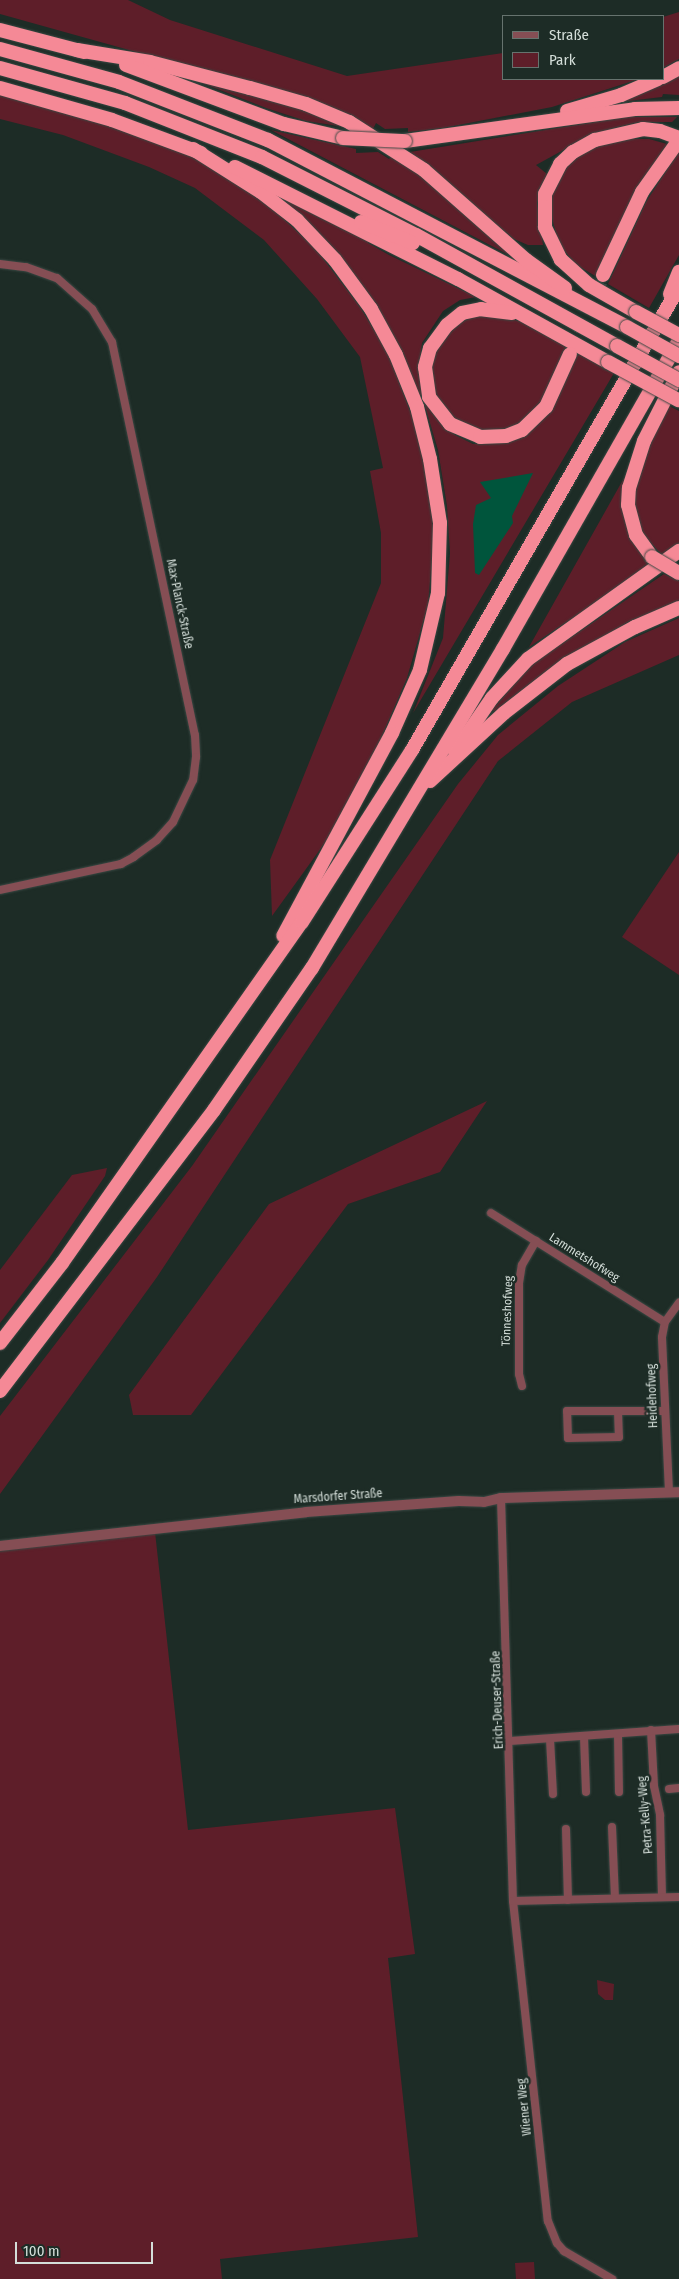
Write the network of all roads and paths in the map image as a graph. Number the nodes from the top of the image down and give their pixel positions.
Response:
1 (0, 30) edge
2 (0, 49) edge
3 (77, 50) junction
4 (0, 68) edge
5 (679, 68) edge
6 (664, 76) edge
7 (656, 80) edge
8 (0, 88) edge
9 (677, 108) edge
10 (505, 128) junction
11 (677, 137) edge
12 (193, 150) junction
13 (318, 206) junction
14 (0, 264) edge
15 (480, 272) junction
16 (679, 272) edge
17 (603, 275) tunnel mouth
18 (679, 287) edge
19 (525, 317) junction
20 (607, 317) junction
21 (656, 327) junction
22 (679, 335) edge
23 (679, 341) edge
24 (570, 354) tunnel mouth
25 (679, 356) edge
26 (679, 372) edge
27 (679, 380) edge
28 (679, 401) edge
29 (679, 551) edge
30 (679, 573) edge
31 (679, 608) edge
32 (448, 764) junction
33 (415, 796) junction
34 (0, 890) edge
35 (258, 982) junction
36 (491, 1213) dead end
37 (536, 1241) junction
38 (679, 1303) edge
39 (665, 1322) junction
40 (0, 1343) edge
41 (522, 1386) dead end
42 (0, 1391) edge
43 (664, 1410) junction
44 (618, 1411) junction
45 (674, 1492) edge
46 (501, 1498) junction
47 (0, 1546) edge
48 (679, 1729) edge
49 (651, 1730) junction
50 (618, 1735) junction
51 (584, 1737) junction
52 (550, 1738) junction
53 (510, 1741) junction
54 (679, 1788) edge
55 (669, 1789) dead end
56 (586, 1792) dead end
57 (619, 1792) dead end
58 (552, 1794) dead end
59 (612, 1827) dead end
60 (566, 1829) dead end
61 (662, 1897) junction
62 (679, 1897) edge
63 (615, 1898) junction
64 (568, 1900) junction
65 (513, 1901) junction
66 (612, 2279) edge

1 - 3 highway
2 - 20 highway
3 - 10 highway, bridge
3 - 20 highway
4 - 15 highway
5 - 6 highway
7 - 10 highway
8 - 12 highway
9 - 10 highway
11 - 17 highway
11 - 22 highway, bridge
12 - 13 highway
12 - 35 highway
13 - 15 highway
13 - 19 highway
14 - 34 street, Max-Planck-Straße
15 - 27 highway, bridge
16 - 21 highway
18 - 21 highway
19 - 24 highway
19 - 28 highway, bridge
20 - 25 highway, bridge
21 - 35 highway
23 - 33 highway
26 - 30 highway, bridge
29 - 32 highway
31 - 32 highway
32 - 33 highway
33 - 42 highway
35 - 40 highway
36 - 37 street, Lammetshofweg
37 - 39 street, Lammetshofweg
37 - 41 street, Tönneshofweg
38 - 39 street
39 - 43 street, Heidehofweg
43 - 44 street
43 - 45 street, Heidehofweg
44 - 44 street
45 - 46 street, Marsdorfer Straße
46 - 47 street, Marsdorfer Straße
46 - 53 street, Erich-Deuser-Straße
48 - 49 street
49 - 50 street
49 - 61 street, Petra-Kelly-Weg
50 - 51 street
50 - 57 street
51 - 52 street
51 - 56 street
52 - 53 street
52 - 58 street
53 - 65 street, Erich-Deuser-Straße
54 - 55 street
59 - 63 street
60 - 64 street
61 - 62 street
61 - 63 street
63 - 64 street
64 - 65 street
65 - 66 street, Wiener Weg

